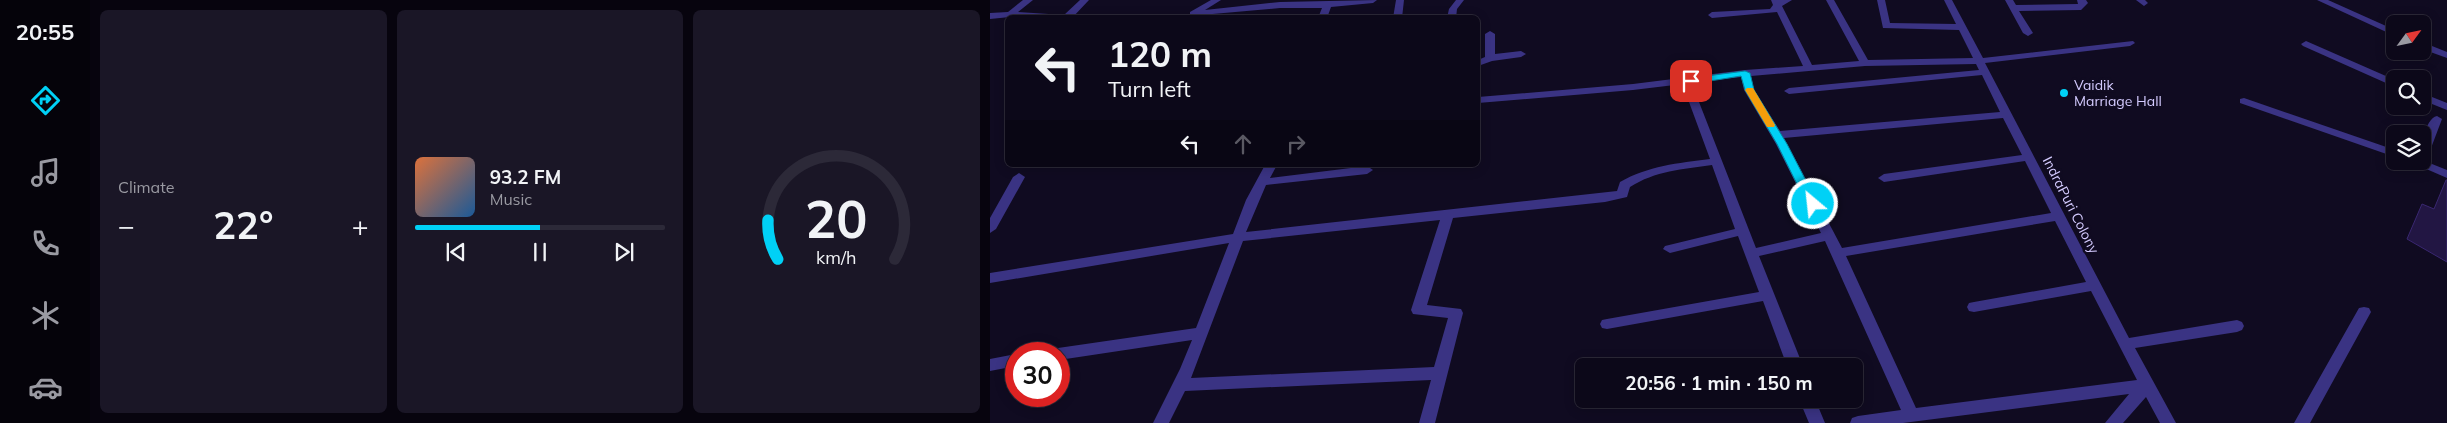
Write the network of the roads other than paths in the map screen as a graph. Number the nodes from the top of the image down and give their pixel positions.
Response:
1 (1029, 0) edge
2 (1085, 0) edge
3 (1217, 0) edge
4 (1373, 0) edge
5 (1400, 0) edge
6 (1460, 0) edge
7 (1830, 0) edge
8 (1881, 0) edge
9 (1948, 0) edge
10 (2009, 0) edge
11 (2082, 0) edge
12 (2321, 0) edge
13 (1780, 2) edge
14 (1328, 5) junction
15 (2014, 8) junction
16 (1010, 14) junction
17 (1029, 15) edge
18 (1070, 15) edge
19 (1191, 15) edge
20 (1197, 15) edge
21 (1323, 15) edge
22 (1398, 15) edge
23 (1452, 15) edge
24 (990, 16) edge
25 (1712, 16) dead end
26 (1963, 27) junction
27 (2386, 29) edge
28 (2028, 32) dead end
29 (1490, 34) dead end
30 (2130, 43) dead end
31 (2306, 44) dead end
32 (2431, 49) edge
33 (1522, 54) dead end
34 (2447, 55) edge
35 (1490, 58) junction
36 (1480, 62) edge
37 (1865, 63) junction
38 (1983, 66) junction
39 (1809, 68) junction
40 (1745, 73) junction
41 (2386, 80) edge
42 (1789, 91) dead end
43 (1480, 100) edge
44 (2431, 100) edge
45 (2244, 101) dead end
46 (1694, 102) dead end
47 (2447, 107) edge
48 (2008, 114) junction
49 (2437, 119) dead end
50 (2431, 133) edge
51 (1776, 135) junction
52 (2386, 151) edge
53 (2030, 157) junction
54 (1717, 161) junction
55 (2431, 166) edge
56 (1270, 167) edge
57 (1367, 170) dead end
58 (2447, 174) edge
59 (1019, 177) dead end
60 (1884, 178) dead end
61 (1263, 182) junction
62 (1448, 215) junction
63 (2060, 216) junction
64 (990, 229) edge
65 (1743, 231) junction
66 (1830, 236) junction
67 (1238, 237) junction
68 (1670, 250) dead end
69 (1838, 252) junction
70 (1752, 253) junction
71 (990, 278) edge
72 (2095, 285) junction
73 (1768, 296) junction
74 (1974, 307) dead end
75 (2364, 312) dead end
76 (1607, 324) dead end
77 (2237, 326) dead end
78 (1201, 333) junction
79 (2124, 344) junction
80 (1070, 352) edge
81 (1792, 358) edge
82 (1005, 362) edge
83 (990, 364) edge
84 (1440, 373) junction
85 (1180, 385) junction
86 (2147, 385) junction
87 (1811, 408) edge
88 (1911, 415) junction
89 (1161, 423) edge
90 (1427, 423) edge
91 (1817, 423) edge
92 (1858, 423) edge
93 (2113, 423) edge
94 (2168, 423) edge
95 (2302, 423) edge

1 - 16 street
2 - 18 street
3 - 19 street
4 - 14 street
5 - 22 street
6 - 23 street
7 - 37 street
8 - 26 street
9 - 26 street, IndraPuri Colony
10 - 15 street
11 - 15 street
12 - 27 street
13 - 25 street
13 - 39 street
14 - 20 street
14 - 21 street
15 - 28 street
16 - 17 street
16 - 24 street
26 - 38 street, IndraPuri Colony
29 - 35 street
30 - 38 street
31 - 41 street
32 - 34 street
33 - 35 street
35 - 36 street
37 - 38 street
37 - 39 street
38 - 42 street
38 - 48 street, IndraPuri Colony
39 - 40 street
40 - 43 street
40 - 51 street
44 - 47 street
45 - 52 street
46 - 54 street
48 - 51 street
48 - 53 street, IndraPuri Colony
49 - 50 street
51 - 66 street
53 - 60 street
53 - 63 street, IndraPuri Colony
54 - 62 street
54 - 65 street
55 - 58 street
56 - 61 street
57 - 61 street
59 - 64 street
61 - 67 street
62 - 67 street
62 - 84 street
63 - 69 street
63 - 72 street, IndraPuri Colony
65 - 68 street
65 - 70 street
66 - 69 street
66 - 70 street
67 - 71 street
67 - 78 street
69 - 88 street
70 - 73 street
72 - 74 street
72 - 79 street, IndraPuri Colony
73 - 76 street
73 - 81 street
75 - 95 street
77 - 79 street
78 - 80 street
78 - 85 street
79 - 86 street, IndraPuri Colony
82 - 83 street
84 - 85 street
84 - 90 street
85 - 89 street
86 - 88 street
86 - 93 street
86 - 94 street, IndraPuri Colony
87 - 91 street
88 - 92 street

